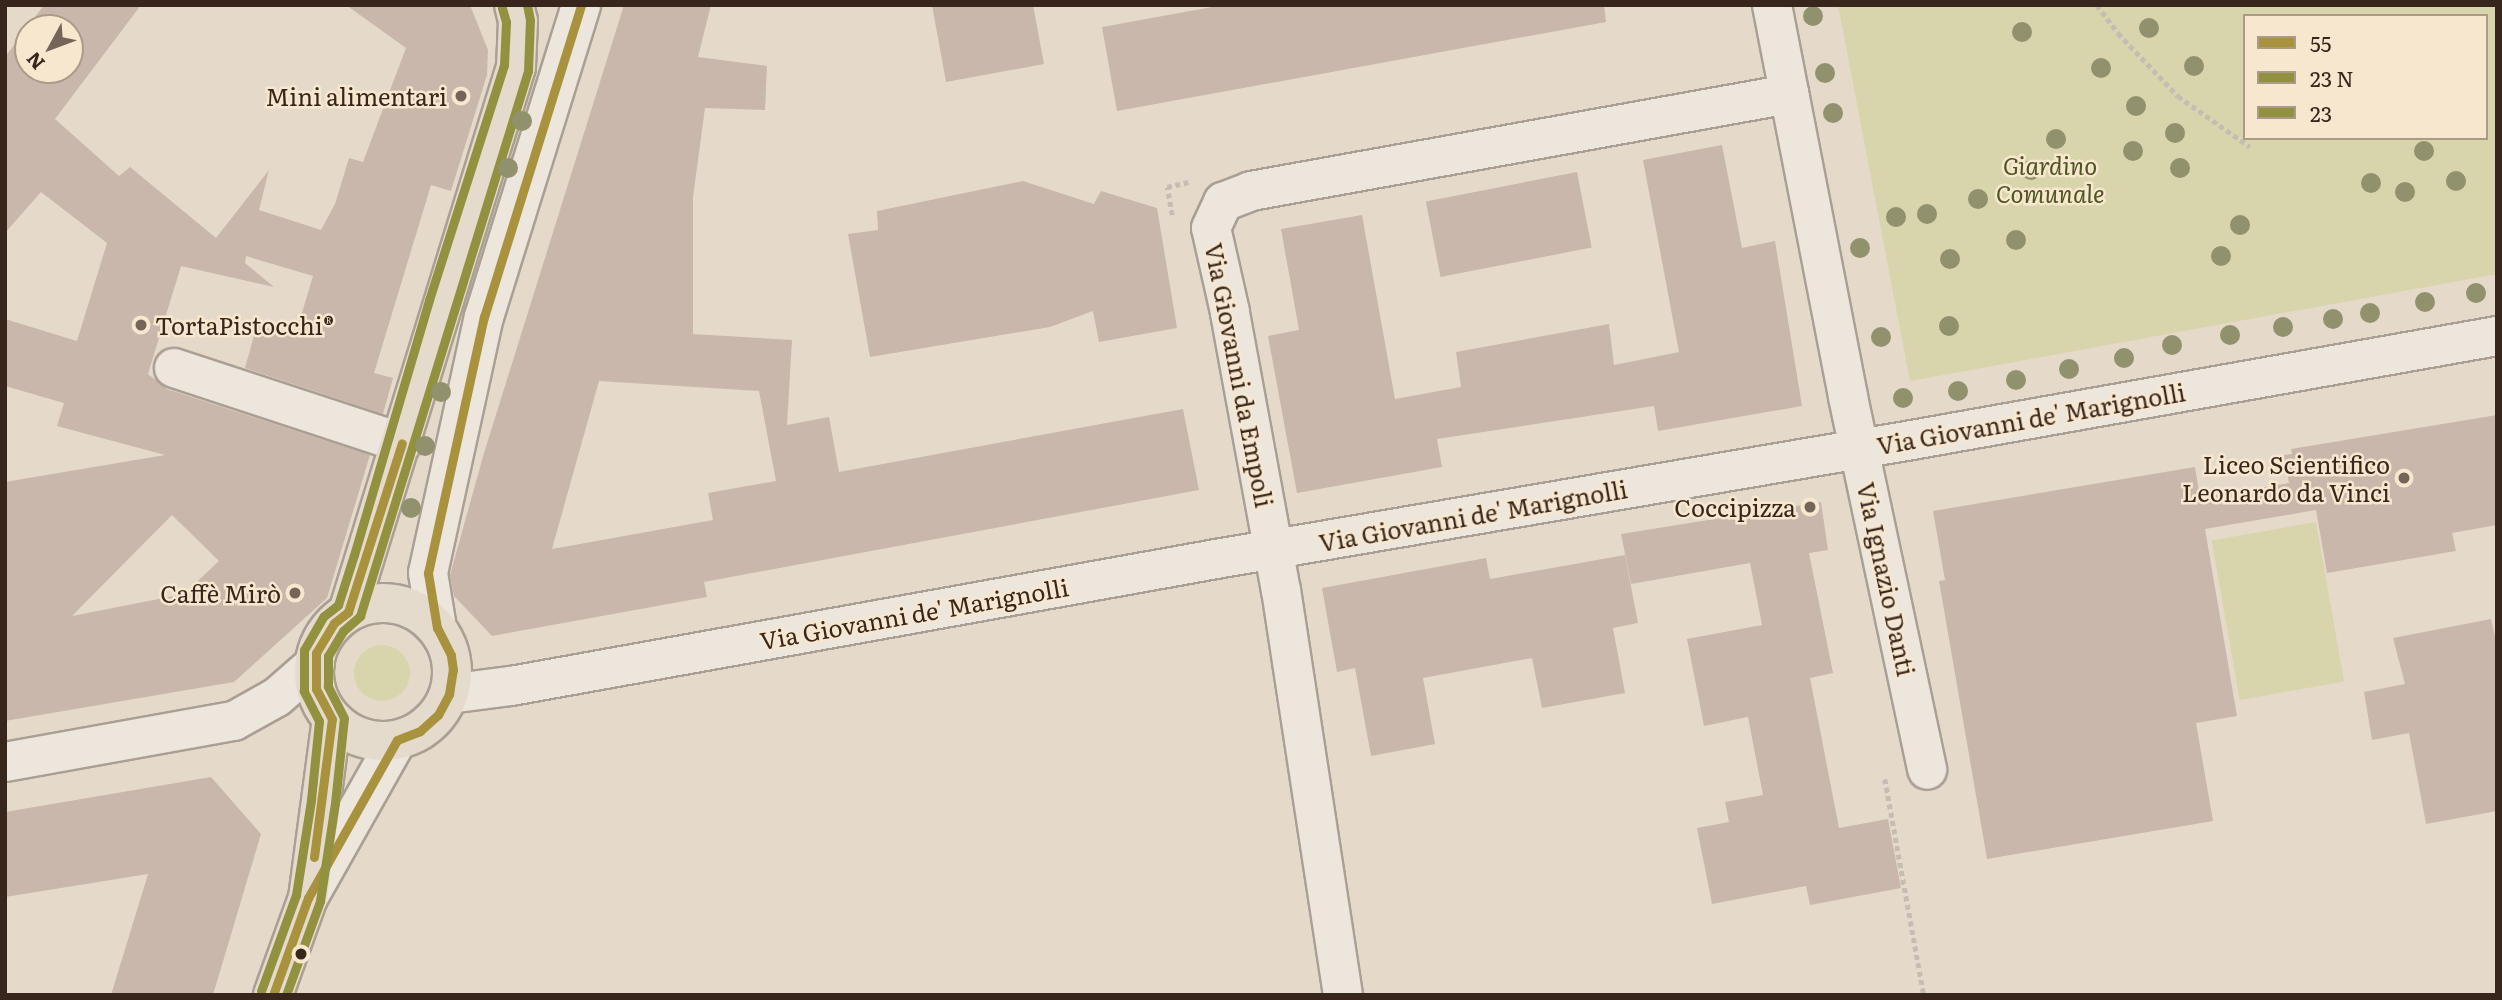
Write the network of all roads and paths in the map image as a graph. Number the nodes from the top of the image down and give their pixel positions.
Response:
1 (514, 5) edge
2 (580, 5) edge
3 (1772, 5) edge
4 (2097, 5) edge
5 (1788, 94) junction
6 (2250, 147) dead end
7 (2497, 336) edge
8 (174, 368) dead end
9 (402, 443) junction
10 (1860, 448) junction
11 (1273, 550) junction
12 (348, 612) junction
13 (437, 628) junction
14 (315, 664) junction
15 (449, 694) junction
16 (332, 719) junction
17 (397, 740) junction
18 (5, 762) edge
19 (1927, 770) joint
20 (308, 898) junction
21 (273, 995) edge
22 (1343, 995) edge
23 (1924, 995) edge

1 - 9 main road
2 - 13 street
3 - 5 street, Via Ignazio Danti
4 - 6 path
5 - 10 street, Via Ignazio Danti
5 - 11 street, Via Giovanni da Empoli
7 - 10 street, Via Giovanni de' Marignolli
8 - 9 street
9 - 12 main road
10 - 11 street, Via Giovanni de' Marignolli
10 - 19 street, Via Ignazio Danti
11 - 15 street, Via Giovanni de' Marignolli
11 - 22 street, Via Giovanni da Empoli
12 - 13 main road
12 - 14 main road
13 - 15 main road
14 - 16 main road
14 - 18 street
15 - 17 main road
16 - 17 main road
16 - 20 main road
17 - 20 street
19 - 23 path
20 - 21 main road

